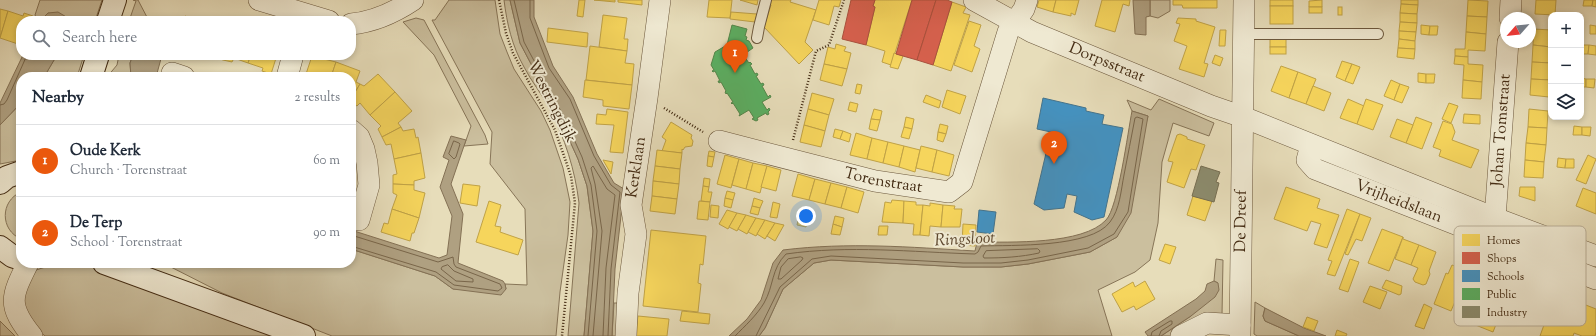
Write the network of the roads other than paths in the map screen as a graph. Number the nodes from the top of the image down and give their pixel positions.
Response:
1 (115, 0) edge
2 (259, 0) edge
3 (413, 0) edge
4 (660, 0) edge
5 (766, 0) edge
6 (974, 0) edge
7 (1027, 0) edge
8 (1244, 0) edge
9 (1511, 0) edge
10 (1510, 12) edge
11 (110, 16) edge
12 (299, 16) edge
13 (1015, 21) junction
14 (356, 24) edge
15 (1244, 34) junction
16 (1378, 34) dead end
17 (758, 38) dead end
18 (1508, 48) edge
19 (96, 60) edge
20 (292, 60) edge
21 (93, 72) edge
22 (288, 72) edge
23 (1243, 116) junction
24 (356, 134) edge
25 (718, 141) road end
26 (1311, 145) junction
27 (16, 174) edge
28 (0, 183) edge
29 (1495, 218) junction
30 (359, 220) dead end
31 (1461, 226) edge
32 (1516, 226) edge
33 (0, 247) edge
34 (1586, 252) edge
35 (1596, 256) edge
36 (16, 257) edge
37 (26, 268) edge
38 (118, 268) edge
39 (155, 268) edge
40 (1586, 275) edge
41 (1596, 279) edge
42 (221, 305) junction
43 (0, 311) edge
44 (1240, 331) edge
45 (30, 336) edge
46 (304, 336) edge
47 (626, 336) edge
48 (1182, 336) edge

1 - 11 main road
2 - 12 street
3 - 14 street
4 - 47 street, Kerklaan
5 - 17 lane
6 - 13 street, Dorpsstraat
7 - 13 street, Torenstraat
8 - 15 street, De Dreef
9 - 10 street
13 - 23 street, Dorpsstraat
13 - 25 street, Torenstraat
15 - 16 lane
15 - 23 street, De Dreef
18 - 29 street, Johan Tomstraat
19 - 21 main road
20 - 22 street
23 - 26 street, Vrijheidslaan
23 - 44 street, De Dreef
24 - 30 street
26 - 29 street, Vrijheidslaan
26 - 31 street, Vrijheidslaan
27 - 28 main road
29 - 32 street, Vrijheidslaan
33 - 36 main road
34 - 35 street, Vrijheidslaan
37 - 45 street
38 - 42 main road
39 - 42 main road
40 - 41 street, Vrijheidslaan
42 - 46 main road
43 - 45 street
44 - 48 street, De Dreef

